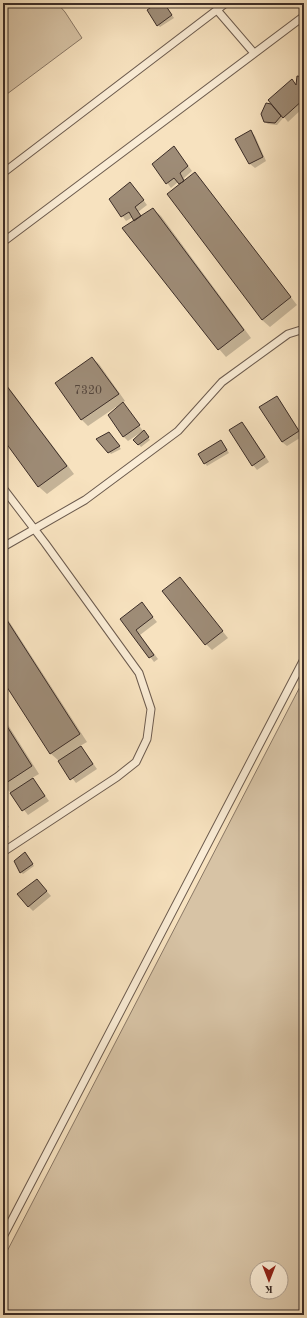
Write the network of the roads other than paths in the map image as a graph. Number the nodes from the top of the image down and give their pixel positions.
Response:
1 (226, 3) edge
2 (217, 10) junction
3 (304, 16) edge
4 (254, 53) junction
5 (3, 173) edge
6 (3, 242) edge
7 (304, 329) edge
8 (3, 488) edge
9 (34, 528) junction
10 (3, 547) edge
11 (304, 659) edge
12 (3, 852) edge
13 (3, 1237) edge

1 - 2 lane
2 - 4 lane
2 - 5 lane
3 - 4 lane
4 - 6 lane
7 - 9 lane
8 - 9 lane
9 - 10 lane
9 - 12 lane
11 - 13 lane

